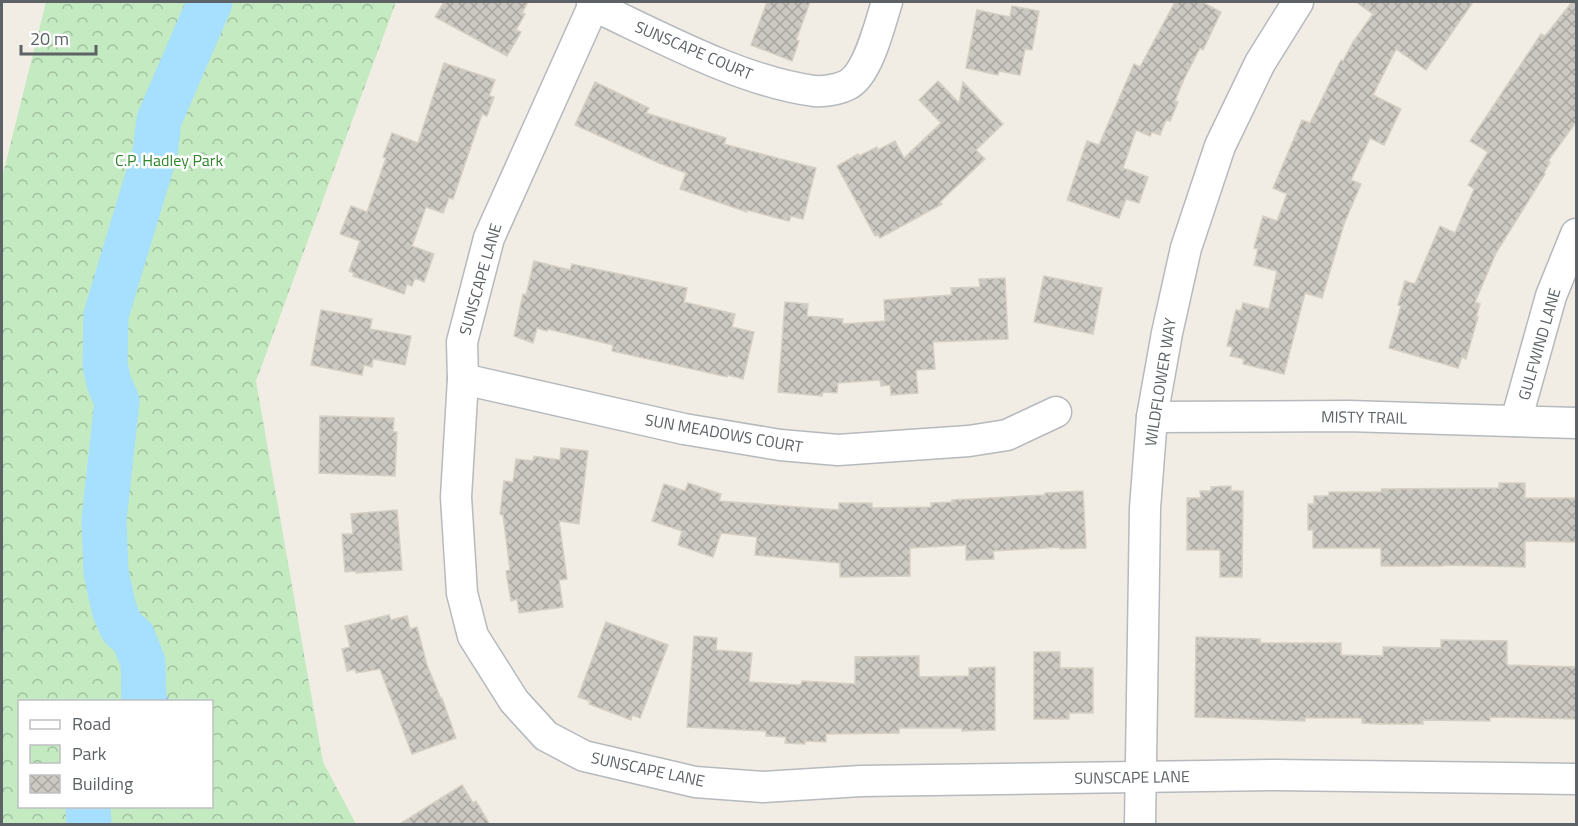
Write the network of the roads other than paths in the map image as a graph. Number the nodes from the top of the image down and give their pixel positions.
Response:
1 (887, 2) edge
2 (1298, 2) edge
3 (593, 3) edge
4 (1576, 234) edge
5 (463, 379) junction
6 (1056, 412) dead end
7 (1152, 417) junction
8 (1516, 421) junction
9 (1576, 423) edge
10 (1141, 776) junction
11 (1576, 779) edge
12 (1140, 825) edge

1 - 3 street, SUNSCAPE COURT
2 - 7 street, WILDFLOWER WAY
3 - 5 street, SUNSCAPE LANE
4 - 8 street, GULFWIND LANE
5 - 6 street, SUN MEADOWS COURT
5 - 10 street, SUNSCAPE LANE
7 - 8 street, MISTY TRAIL
7 - 10 street, WILDFLOWER WAY
8 - 9 street, MISTY TRAIL
10 - 11 street, SUNSCAPE LANE
10 - 12 street, WILDFLOWER WAY

